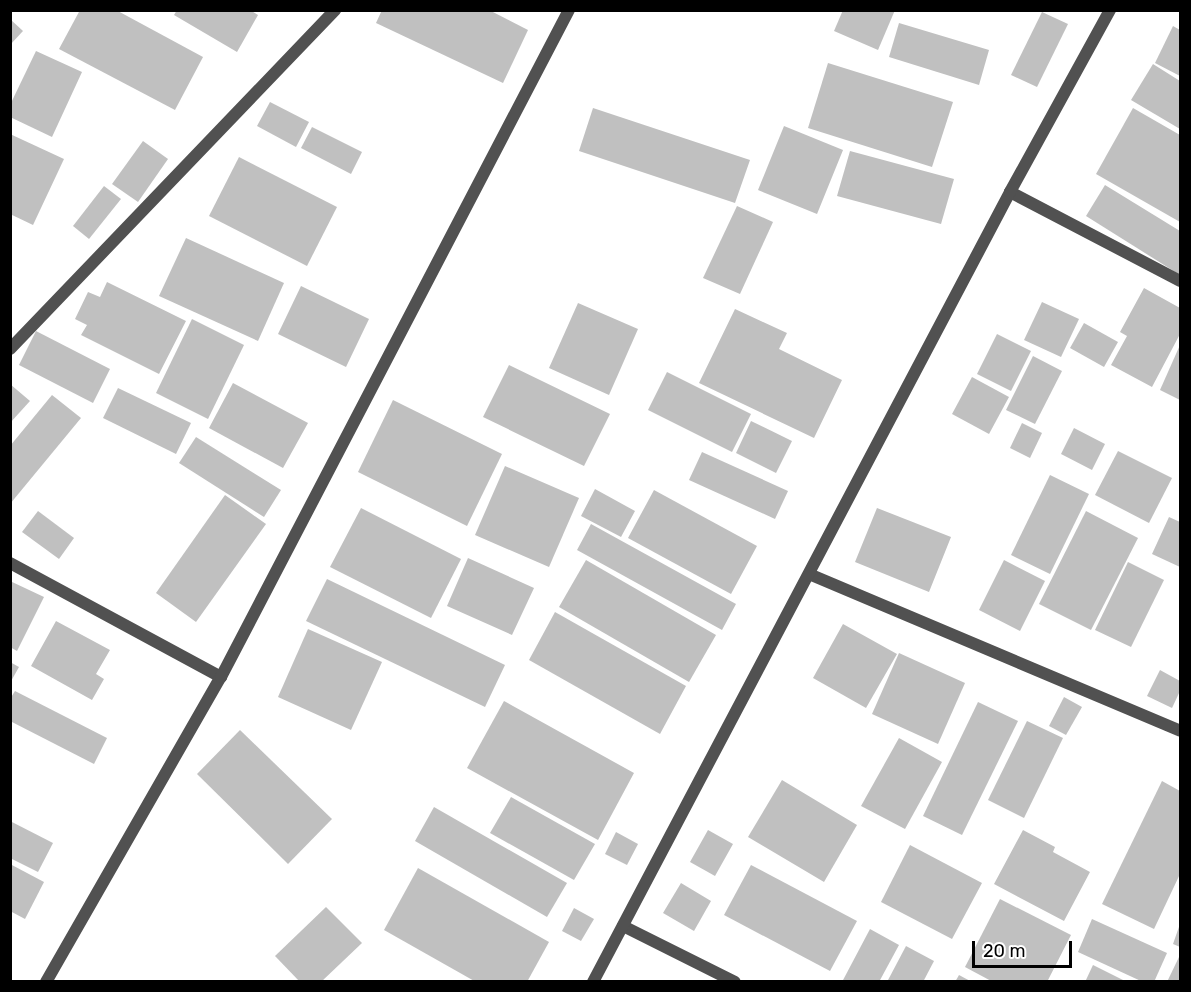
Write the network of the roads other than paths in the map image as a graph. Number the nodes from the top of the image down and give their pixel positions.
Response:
1 (335, 10) edge
2 (569, 10) edge
3 (1110, 10) edge
4 (1010, 192) junction
5 (1180, 281) edge
6 (10, 349) edge
7 (10, 563) edge
8 (809, 574) junction
9 (221, 677) junction
10 (1180, 731) edge
11 (623, 926) junction
12 (46, 981) edge
13 (593, 981) edge
14 (735, 981) edge

1 - 6 street
2 - 9 street
3 - 4 street
4 - 5 street
4 - 8 street
7 - 9 street
8 - 10 street
8 - 11 street
9 - 12 street
11 - 13 street
11 - 14 street

